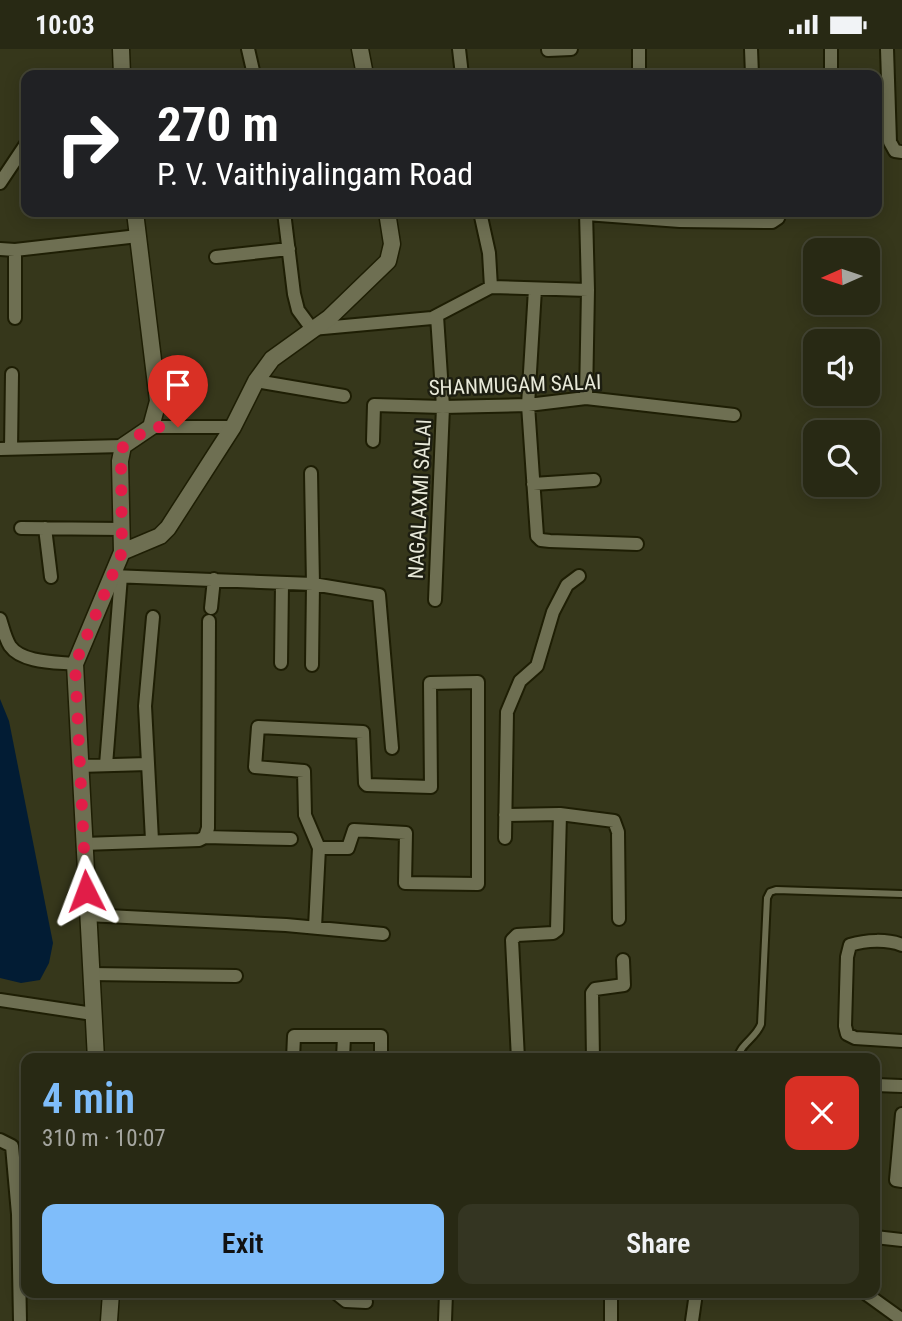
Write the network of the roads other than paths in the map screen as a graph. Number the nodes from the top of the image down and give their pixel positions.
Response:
1 (121, 49) edge
2 (248, 49) edge
3 (360, 49) edge
4 (459, 49) edge
5 (571, 49) edge
6 (639, 49) edge
7 (751, 49) edge
8 (831, 49) edge
9 (887, 49) edge
10 (548, 50) edge
11 (122, 70) edge
12 (253, 70) edge
13 (364, 70) edge
14 (461, 70) edge
15 (639, 70) edge
16 (752, 70) edge
17 (831, 70) edge
18 (21, 152) edge
19 (902, 152) edge
20 (0, 183) edge
21 (136, 217) edge
22 (285, 217) edge
23 (388, 217) edge
24 (481, 217) edge
25 (586, 217) edge
26 (633, 217) edge
27 (778, 217) edge
28 (138, 236) junction
29 (0, 249) edge
30 (15, 250) junction
31 (289, 250) junction
32 (216, 257) dead end
33 (491, 288) junction
34 (535, 289) junction
35 (588, 290) junction
36 (437, 316) junction
37 (15, 318) dead end
38 (312, 329) junction
39 (12, 374) dead end
40 (256, 381) junction
41 (344, 395) dead end
42 (586, 398) junction
43 (528, 405) junction
44 (443, 407) junction
45 (734, 415) dead end
46 (151, 427) junction
47 (233, 427) junction
48 (373, 441) dead end
49 (123, 446) junction
50 (5, 449) edge
51 (311, 473) dead end
52 (594, 480) dead end
53 (533, 484) junction
54 (20, 528) dead end
55 (45, 528) junction
56 (122, 529) junction
57 (636, 544) dead end
58 (122, 552) junction
59 (117, 576) junction
60 (579, 576) dead end
61 (51, 577) dead end
62 (214, 579) junction
63 (282, 584) junction
64 (313, 585) junction
65 (435, 600) dead end
66 (153, 617) dead end
67 (0, 619) edge
68 (281, 663) dead end
69 (75, 664) junction
70 (312, 665) dead end
71 (392, 748) dead end
72 (148, 764) junction
73 (106, 765) junction
74 (79, 766) junction
75 (560, 814) junction
76 (505, 815) junction
77 (205, 837) junction
78 (505, 838) dead end
79 (291, 839) dead end
80 (152, 841) junction
81 (83, 843) junction
82 (319, 848) junction
83 (902, 894) edge
84 (87, 915) junction
85 (619, 919) dead end
86 (315, 927) junction
87 (383, 934) dead end
88 (902, 945) edge
89 (623, 960) dead end
90 (90, 974) junction
91 (236, 976) dead end
92 (0, 1000) edge
93 (93, 1014) junction
94 (344, 1036) junction
95 (902, 1041) edge
96 (96, 1053) edge
97 (293, 1053) edge
98 (343, 1053) edge
99 (381, 1053) edge
100 (518, 1053) edge
101 (593, 1053) edge
102 (738, 1053) edge
103 (880, 1085) edge
104 (902, 1086) edge
105 (902, 1114) edge
106 (0, 1140) edge
107 (902, 1181) edge
108 (880, 1238) edge
109 (902, 1240) edge
110 (111, 1298) edge
111 (342, 1298) edge
112 (446, 1298) edge
113 (611, 1298) edge
114 (695, 1298) edge
115 (872, 1298) edge
116 (366, 1302) dead end
117 (20, 1321) edge
118 (109, 1321) edge
119 (445, 1321) edge
120 (611, 1321) edge
121 (692, 1321) edge
122 (901, 1321) edge

1 - 11 street
2 - 12 street
3 - 13 street
4 - 14 street
5 - 10 street
6 - 15 street
7 - 16 street
8 - 17 street
9 - 19 street
18 - 20 street
21 - 28 street
22 - 31 street
23 - 38 street
24 - 33 street
25 - 35 street
26 - 27 street
28 - 30 street
28 - 46 street
29 - 30 street
30 - 37 street
31 - 32 street
31 - 38 street
33 - 34 street
33 - 36 street
34 - 35 street
34 - 43 street
35 - 42 street
36 - 38 street
36 - 44 street, NAGALAXMI SALAI
38 - 40 street
39 - 50 street
40 - 41 street
40 - 47 street
42 - 43 street, SHANMUGAM SALAI
42 - 45 street, SHANMUGAM SALAI
43 - 44 street, SHANMUGAM SALAI
43 - 53 street
44 - 48 street, SHANMUGAM SALAI
44 - 65 street, NAGALAXMI SALAI
46 - 47 street
46 - 49 street
47 - 58 street
49 - 50 street
49 - 56 street
51 - 64 street
52 - 53 street
53 - 57 street
54 - 55 street
55 - 56 street
55 - 61 street
56 - 58 street
58 - 59 street
59 - 62 street
59 - 69 street
59 - 73 street
60 - 76 street
62 - 63 street
62 - 77 street
63 - 64 street
63 - 68 street
64 - 70 street
64 - 71 street
66 - 72 street
67 - 69 street
69 - 74 street
72 - 73 street
72 - 80 street
73 - 74 street
74 - 81 street
75 - 76 street
75 - 85 street
75 - 100 street
76 - 78 street
77 - 79 street
77 - 80 street
80 - 81 street
81 - 84 street
82 - 82 street
82 - 86 street
83 - 102 lane
84 - 86 street
84 - 90 street
86 - 87 street
88 - 95 street
89 - 101 street
90 - 91 street
90 - 93 street
92 - 93 street
93 - 96 street
94 - 97 street
94 - 98 street
94 - 99 street
103 - 104 street
105 - 107 street
106 - 117 street
108 - 109 street
110 - 118 street
111 - 116 street
112 - 119 street
113 - 120 street
114 - 121 street
115 - 122 street

